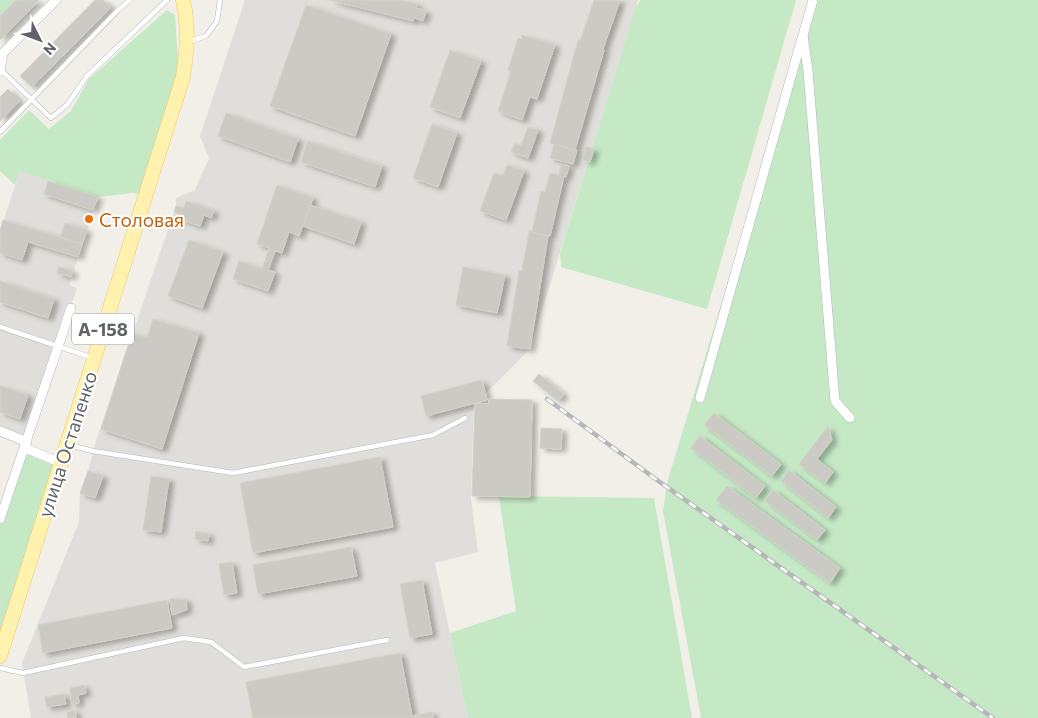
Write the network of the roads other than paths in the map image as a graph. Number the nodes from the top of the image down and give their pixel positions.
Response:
1 (56, 0) edge
2 (130, 0) edge
3 (166, 0) edge
4 (183, 0) edge
5 (220, 0) edge
6 (813, 0) edge
7 (803, 35) junction
8 (187, 42) junction
9 (0, 70) edge
10 (31, 100) junction
11 (0, 132) edge
12 (71, 308) dead end
13 (0, 327) edge
14 (58, 346) junction
15 (94, 358) junction
16 (700, 398) dead end
17 (465, 418) dead end
18 (850, 418) dead end
19 (0, 431) edge
20 (26, 445) junction
21 (67, 445) junction
22 (61, 463) junction
23 (0, 519) edge
24 (387, 640) dead end
25 (0, 656) edge
26 (0, 668) edge

1 - 9 street
2 - 10 lane
3 - 10 lane
4 - 8 main road, улица Остапенко / А-158
5 - 8 lane
6 - 7 street
7 - 16 street
7 - 18 street
8 - 15 main road, улица Остапенко / А-158
9 - 10 lane
10 - 11 lane
12 - 14 street
13 - 14 lane
14 - 15 lane
14 - 20 street
15 - 21 main road, улица Остапенко / А-158
17 - 21 lane
19 - 20 street
20 - 22 street
20 - 23 street
21 - 22 main road, улица Остапенко / А-158
22 - 25 main road, улица Остапенко / А-158
24 - 26 lane

